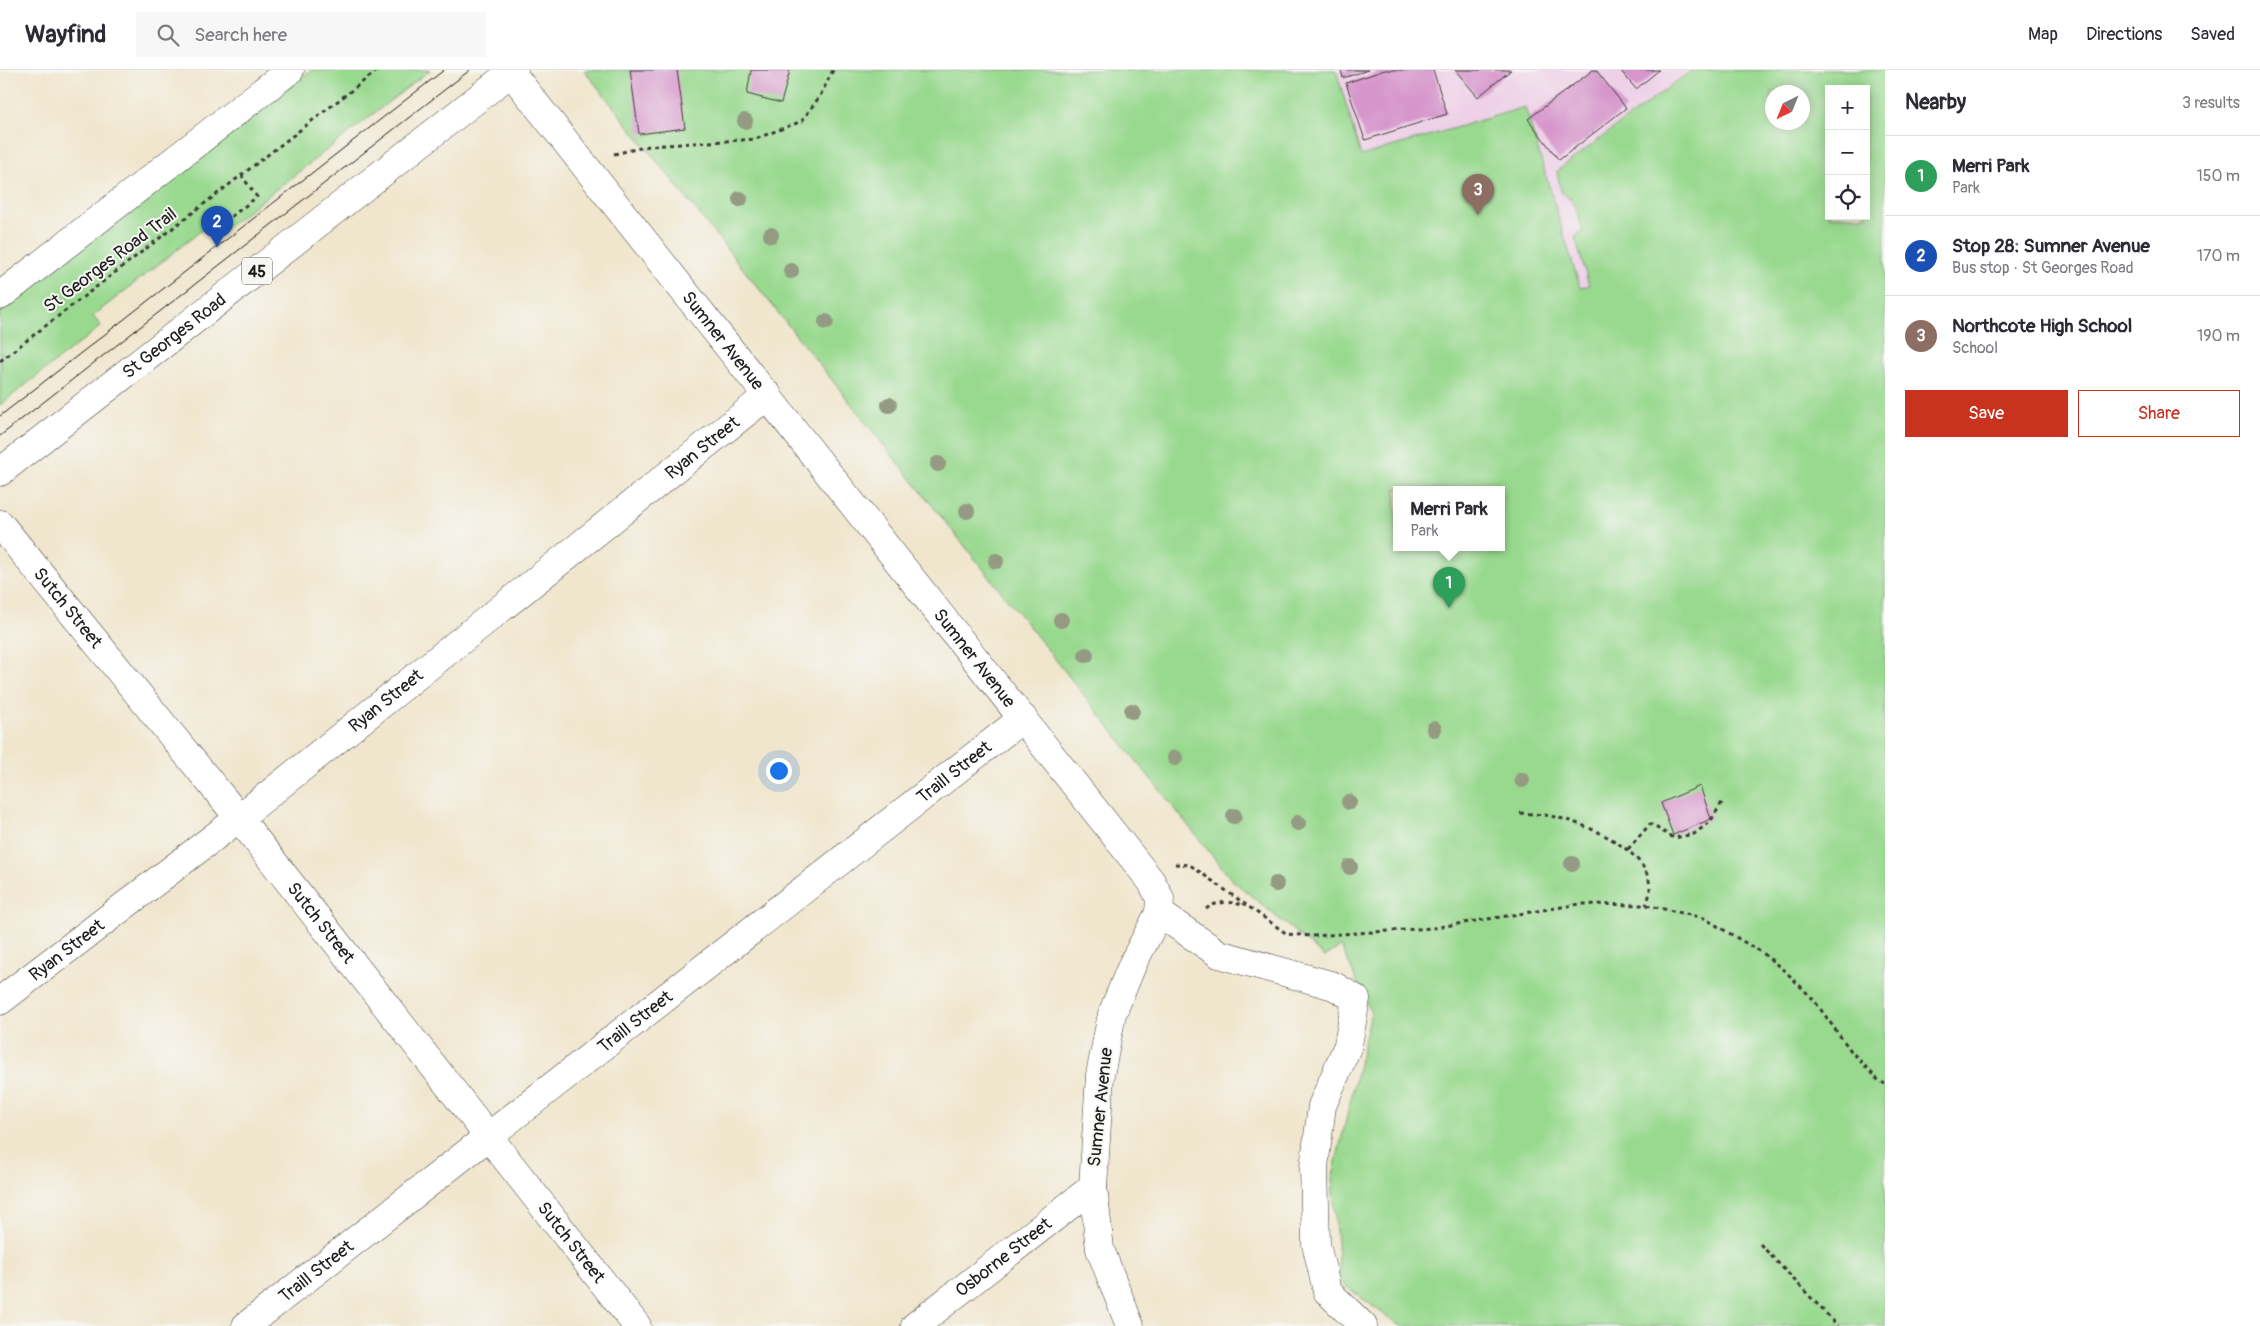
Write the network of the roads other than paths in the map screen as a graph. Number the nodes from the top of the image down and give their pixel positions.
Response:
1 (290, 70) edge
2 (511, 71) edge
3 (0, 296) edge
4 (768, 395) junction
5 (0, 472) edge
6 (0, 524) edge
7 (1023, 718) junction
8 (239, 818) junction
9 (1159, 914) junction
10 (0, 1001) edge
11 (489, 1135) junction
12 (1093, 1187) junction
13 (246, 1326) edge
14 (637, 1326) edge
15 (915, 1326) edge
16 (1130, 1326) edge
17 (1363, 1326) edge

1 - 3 main road
2 - 4 main road, Sumner Avenue
2 - 5 main road, St Georges Road / 45
4 - 7 main road, Sumner Avenue
4 - 8 main road, Ryan Street
6 - 8 main road, Sutch Street
7 - 9 main road, Sumner Avenue
7 - 11 main road, Traill Street
8 - 10 main road, Ryan Street
8 - 11 main road, Sutch Street
9 - 12 main road, Sumner Avenue
9 - 17 main road
11 - 13 main road, Traill Street
11 - 14 main road, Sutch Street
12 - 15 main road, Osborne Street
12 - 16 main road, Sumner Avenue

